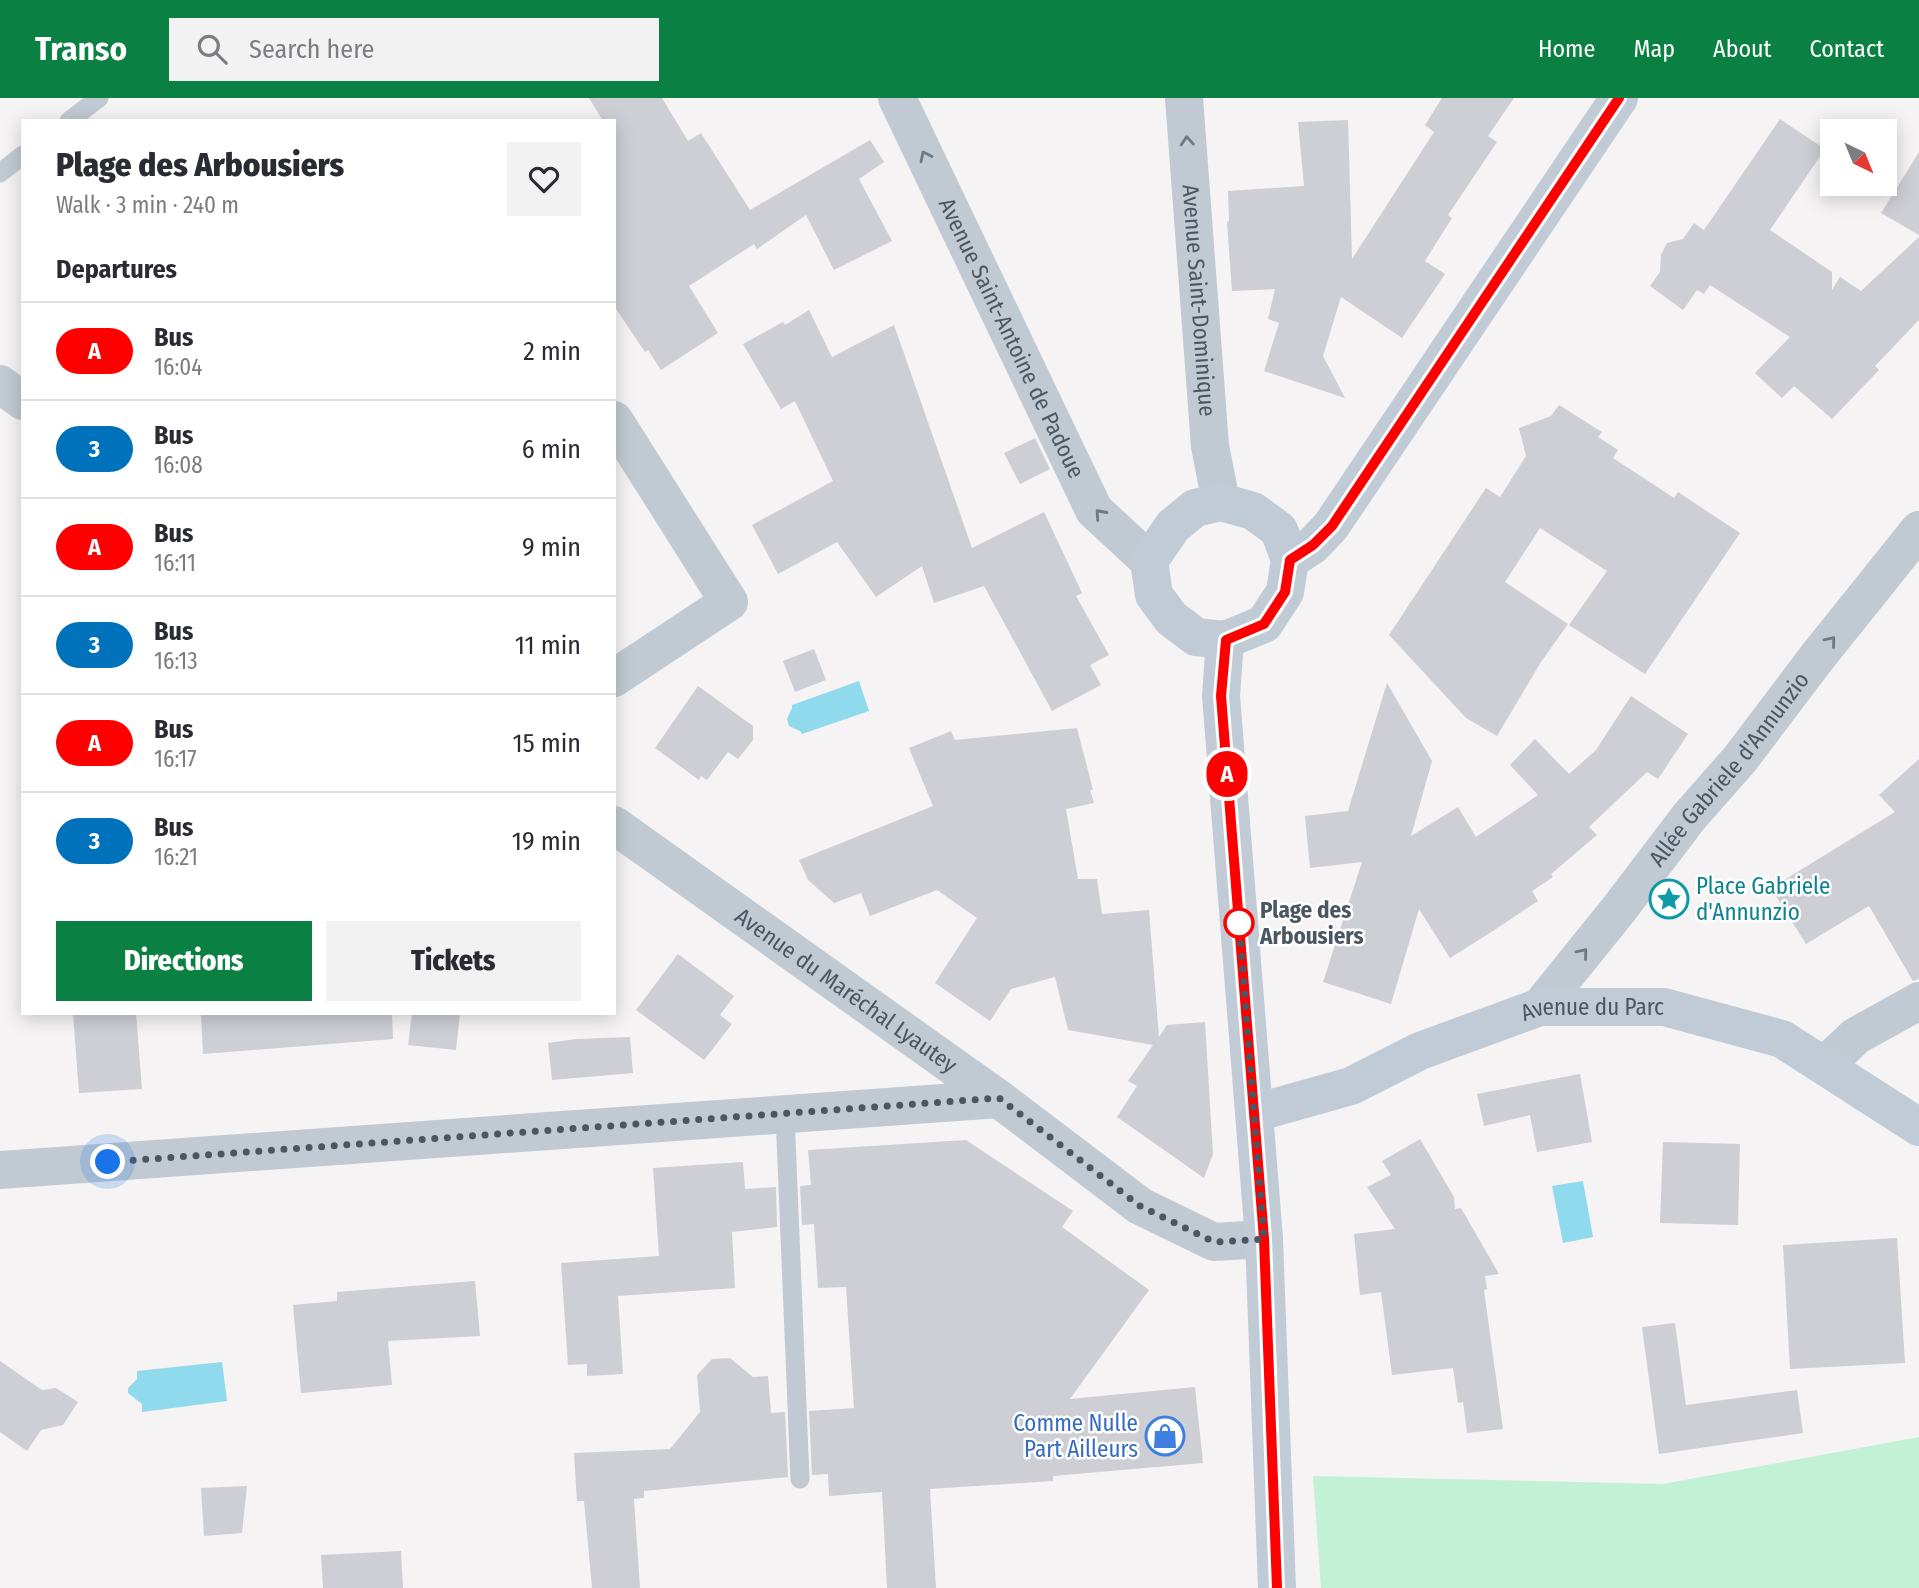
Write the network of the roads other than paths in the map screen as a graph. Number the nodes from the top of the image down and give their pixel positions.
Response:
1 (99, 98) edge
2 (897, 98) edge
3 (1184, 98) edge
4 (1619, 98) edge
5 (72, 119) edge
6 (21, 157) edge
7 (0, 173) edge
8 (0, 384) edge
9 (21, 400) edge
10 (616, 422) edge
11 (1221, 502) junction
12 (1919, 530) edge
13 (1290, 560) junction
14 (1149, 561) junction
15 (1226, 640) junction
16 (616, 677) edge
17 (616, 826) edge
18 (1919, 1001) edge
19 (1540, 1007) junction
20 (1825, 1065) junction
21 (999, 1098) junction
22 (1255, 1113) junction
23 (785, 1114) junction
24 (1919, 1127) edge
25 (0, 1170) edge
26 (1264, 1239) junction
27 (800, 1479) dead end
28 (1277, 1588) edge

1 - 5 lane
14 -> 2 street, Avenue Saint-Antoine de Padoue
11 -> 3 street, Avenue Saint-Dominique
4 - 13 main road
6 - 7 lane
8 - 9 street
10 - 16 street
11 - 13 main road
11 - 14 main road
19 -> 12 street, Allée Gabriele d'Annunzio
13 - 15 main road
14 - 15 main road
15 - 22 main road
17 - 21 street, Avenue du Maréchal Lyautey
18 - 20 street
19 - 20 main road, Avenue du Parc
19 - 22 main road, Avenue du Parc
20 - 24 main road, Avenue du Parc
21 - 23 street
21 - 26 street, Avenue du Maréchal Lyautey
22 - 26 main road
23 - 25 street
23 - 27 lane
26 - 28 main road

